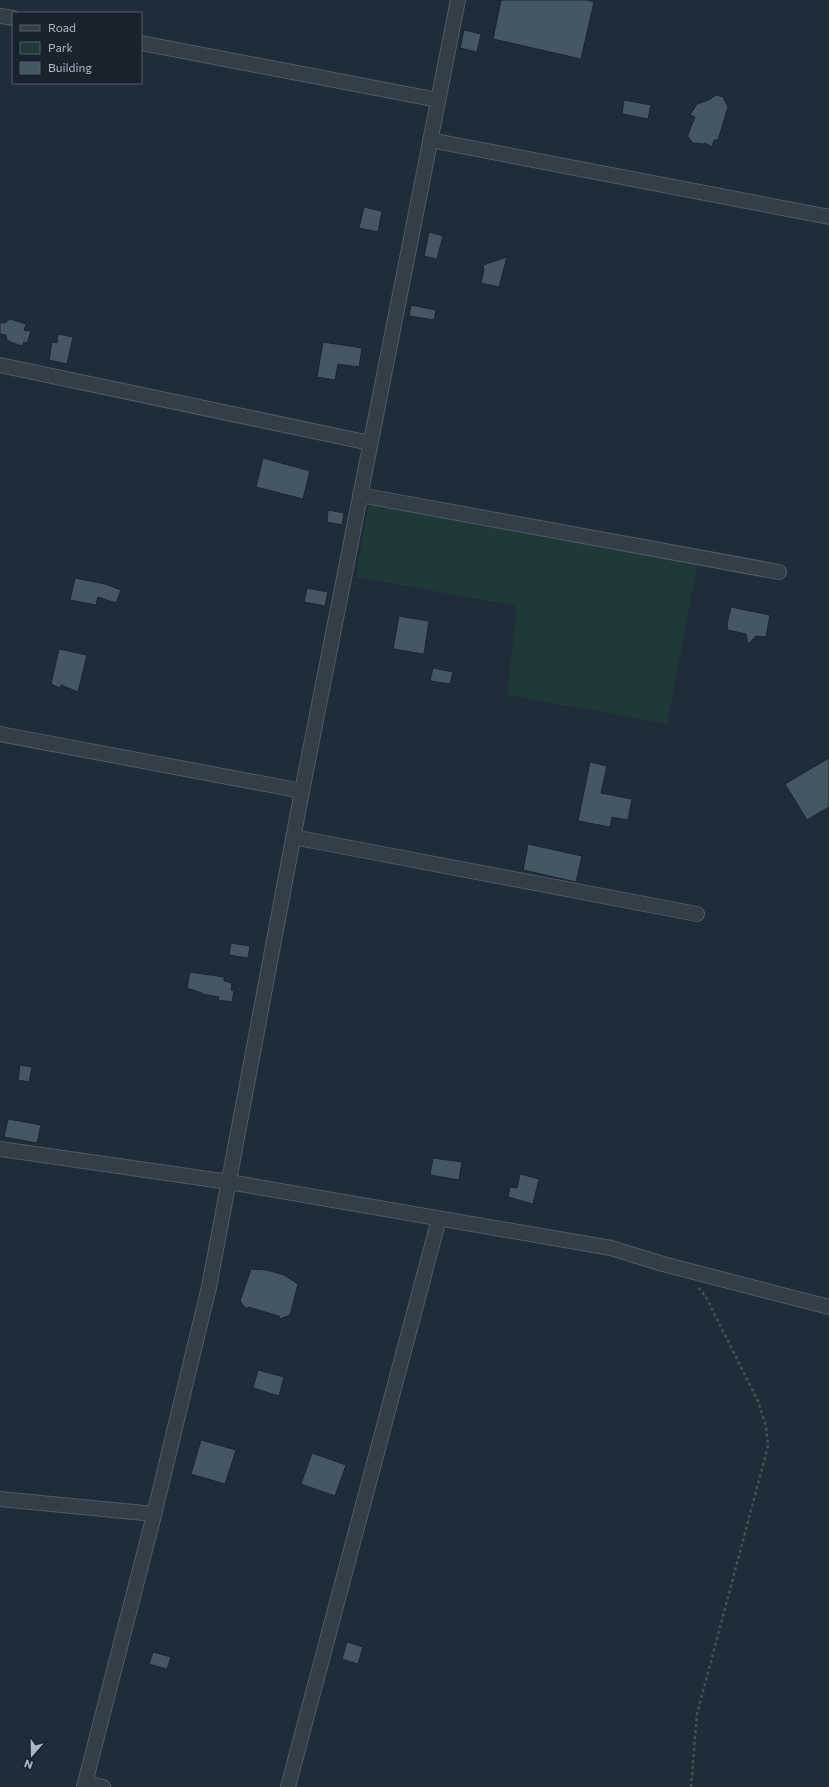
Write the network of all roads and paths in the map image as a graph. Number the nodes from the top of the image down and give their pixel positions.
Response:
1 (458, 0) edge
2 (0, 16) edge
3 (12, 18) edge
4 (142, 43) edge
5 (438, 100) junction
6 (430, 140) junction
7 (829, 217) edge
8 (0, 365) edge
9 (370, 443) junction
10 (360, 495) junction
11 (779, 572) dead end
12 (0, 734) edge
13 (302, 791) junction
14 (293, 838) junction
15 (698, 914) dead end
16 (0, 1149) edge
17 (229, 1182) junction
18 (439, 1219) junction
19 (684, 1270) junction
20 (829, 1307) edge
21 (0, 1499) edge
22 (154, 1514) junction
23 (85, 1785) edge
24 (103, 1787) edge
25 (288, 1787) edge
26 (691, 1787) edge

1 - 5 street
2 - 3 street
4 - 5 street
5 - 6 street
6 - 7 street
6 - 9 street
8 - 9 street
9 - 10 street
10 - 11 street
10 - 13 street
12 - 13 street
13 - 14 street
14 - 15 street
14 - 17 street
16 - 17 street
17 - 18 street
17 - 22 street
18 - 19 street
18 - 25 street
19 - 20 street
19 - 26 path
21 - 22 street
22 - 23 street
23 - 24 street

